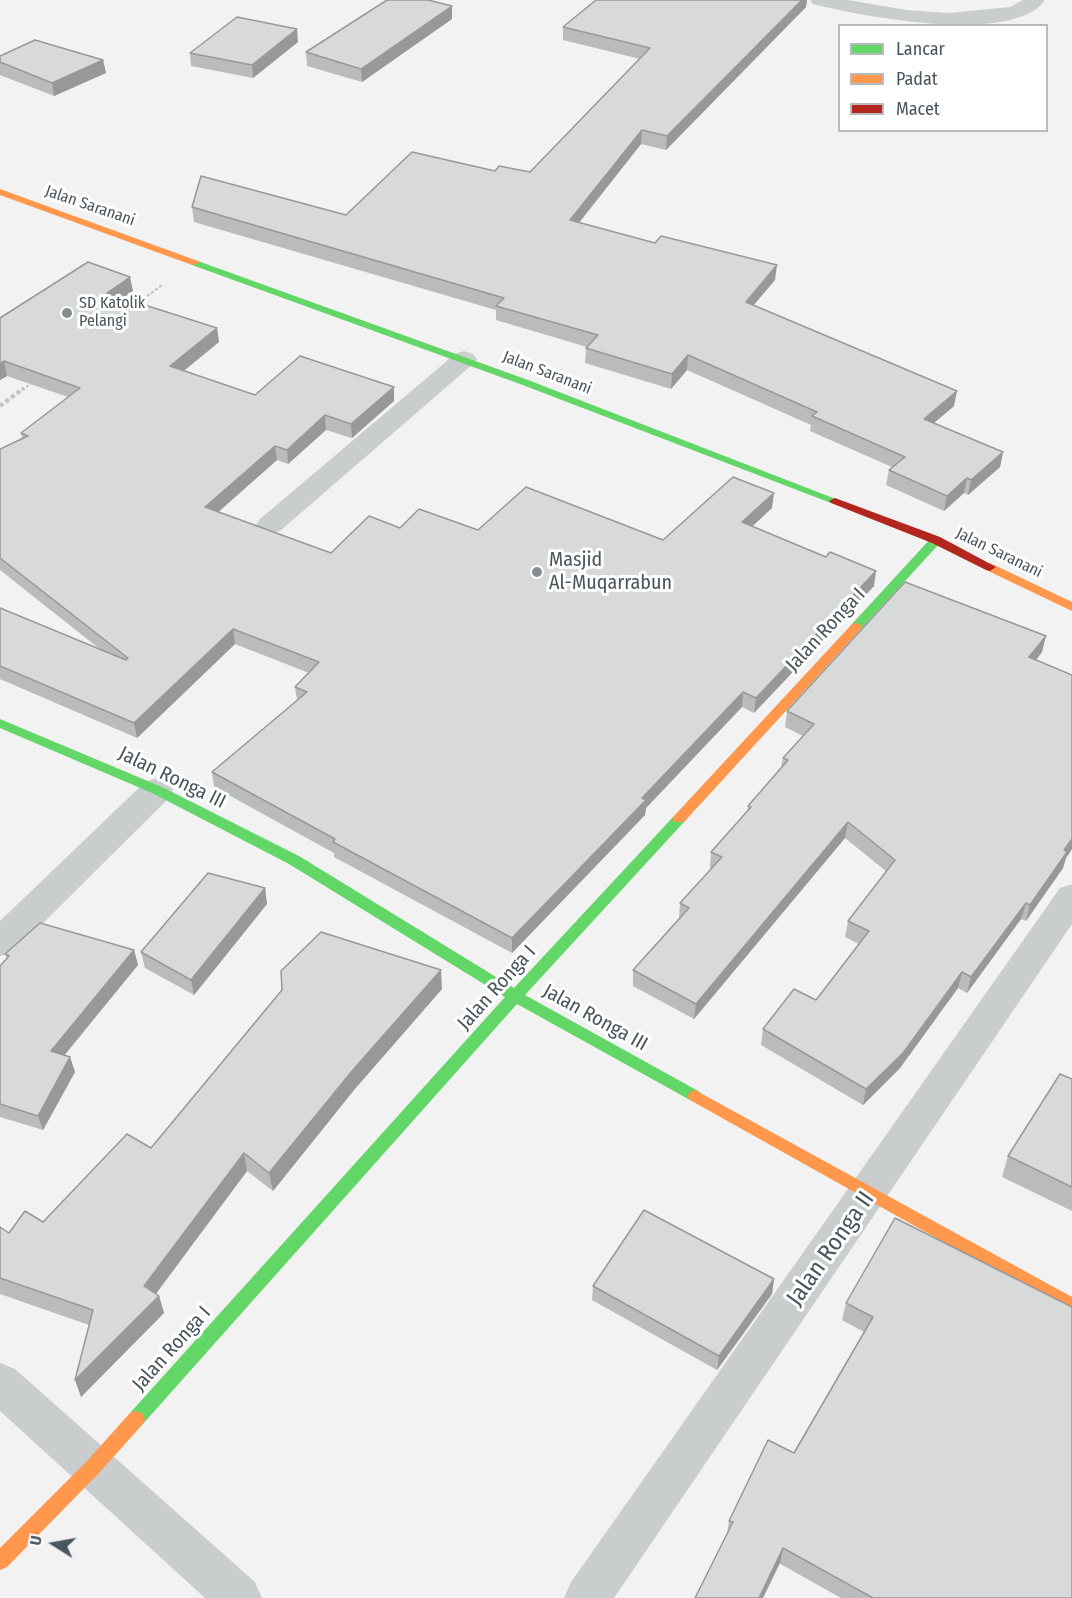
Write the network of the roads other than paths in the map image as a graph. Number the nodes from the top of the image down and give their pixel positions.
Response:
1 (820, 0) edge
2 (1035, 0) edge
3 (0, 192) edge
4 (464, 359) junction
5 (270, 525) dead end
6 (936, 540) junction
7 (1072, 607) edge
8 (0, 723) edge
9 (158, 790) junction
10 (1072, 897) edge
11 (0, 943) edge
12 (515, 996) junction
13 (869, 1194) junction
14 (1072, 1306) edge
15 (0, 1383) edge
16 (93, 1467) junction
17 (0, 1561) edge
18 (239, 1598) edge
19 (587, 1598) edge

1 - 2 street
3 - 4 street, Jalan Saranani
4 - 5 street
4 - 6 street, Jalan Saranani
6 - 7 street, Jalan Saranani
6 - 12 street, Jalan Ronga I
8 - 9 street, Jalan Ronga III
9 - 11 street
9 - 12 street, Jalan Ronga III
10 - 13 street, Jalan Ronga II
12 - 13 street, Jalan Ronga III
12 - 16 street, Jalan Ronga I
13 - 14 street, Jalan Ronga III
13 - 19 street, Jalan Ronga II
15 - 16 street
16 - 17 street, Jalan Ronga I
16 - 18 street

